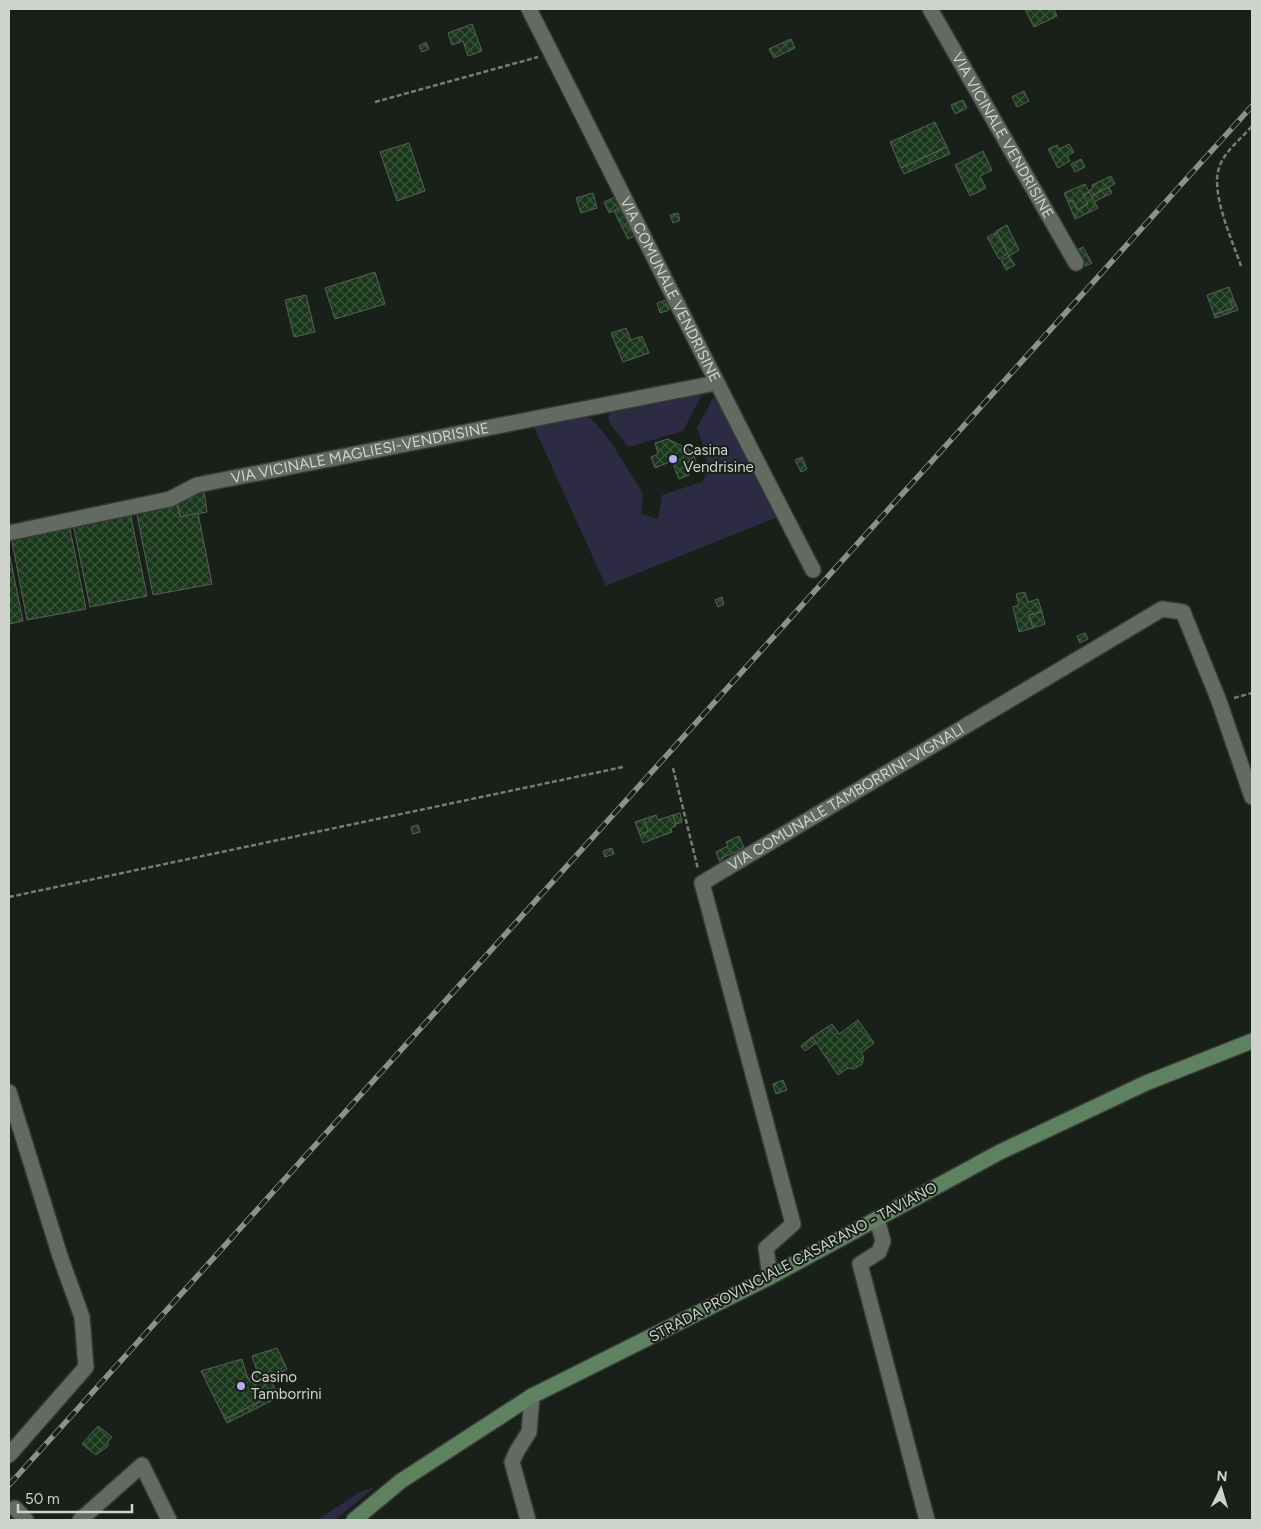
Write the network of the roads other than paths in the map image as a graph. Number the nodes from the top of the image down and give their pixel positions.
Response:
1 (529, 9) edge
2 (930, 9) edge
3 (1076, 263) dead end
4 (716, 383) junction
5 (9, 533) edge
6 (812, 570) dead end
7 (1252, 797) edge
8 (1252, 1042) edge
9 (9, 1092) edge
10 (877, 1219) junction
11 (770, 1277) junction
12 (532, 1396) junction
13 (9, 1455) edge
14 (15, 1508) dead end
15 (26, 1520) edge
16 (80, 1520) edge
17 (169, 1520) edge
18 (354, 1520) edge
19 (528, 1520) edge
20 (927, 1520) edge

1 - 4 street, VIA COMUNALE VENDRISINE
2 - 3 street, VIA VICINALE VENDRISINE
4 - 5 street, VIA VICINALE MAGLIESI-VENDRISINE
4 - 6 street, VIA COMUNALE VENDRISINE
7 - 11 street, VIA COMUNALE TAMBORRINI-VIGNALI
8 - 10 main road, STRADA PROVINCIALE CASARANO - TAVIANO
9 - 13 street
10 - 11 main road, STRADA PROVINCIALE CASARANO - TAVIANO
10 - 20 street
11 - 12 main road, STRADA PROVINCIALE CASARANO - TAVIANO
12 - 18 main road, STRADA PROVINCIALE CASARANO - TAVIANO
12 - 19 street
14 - 15 street
16 - 17 street

